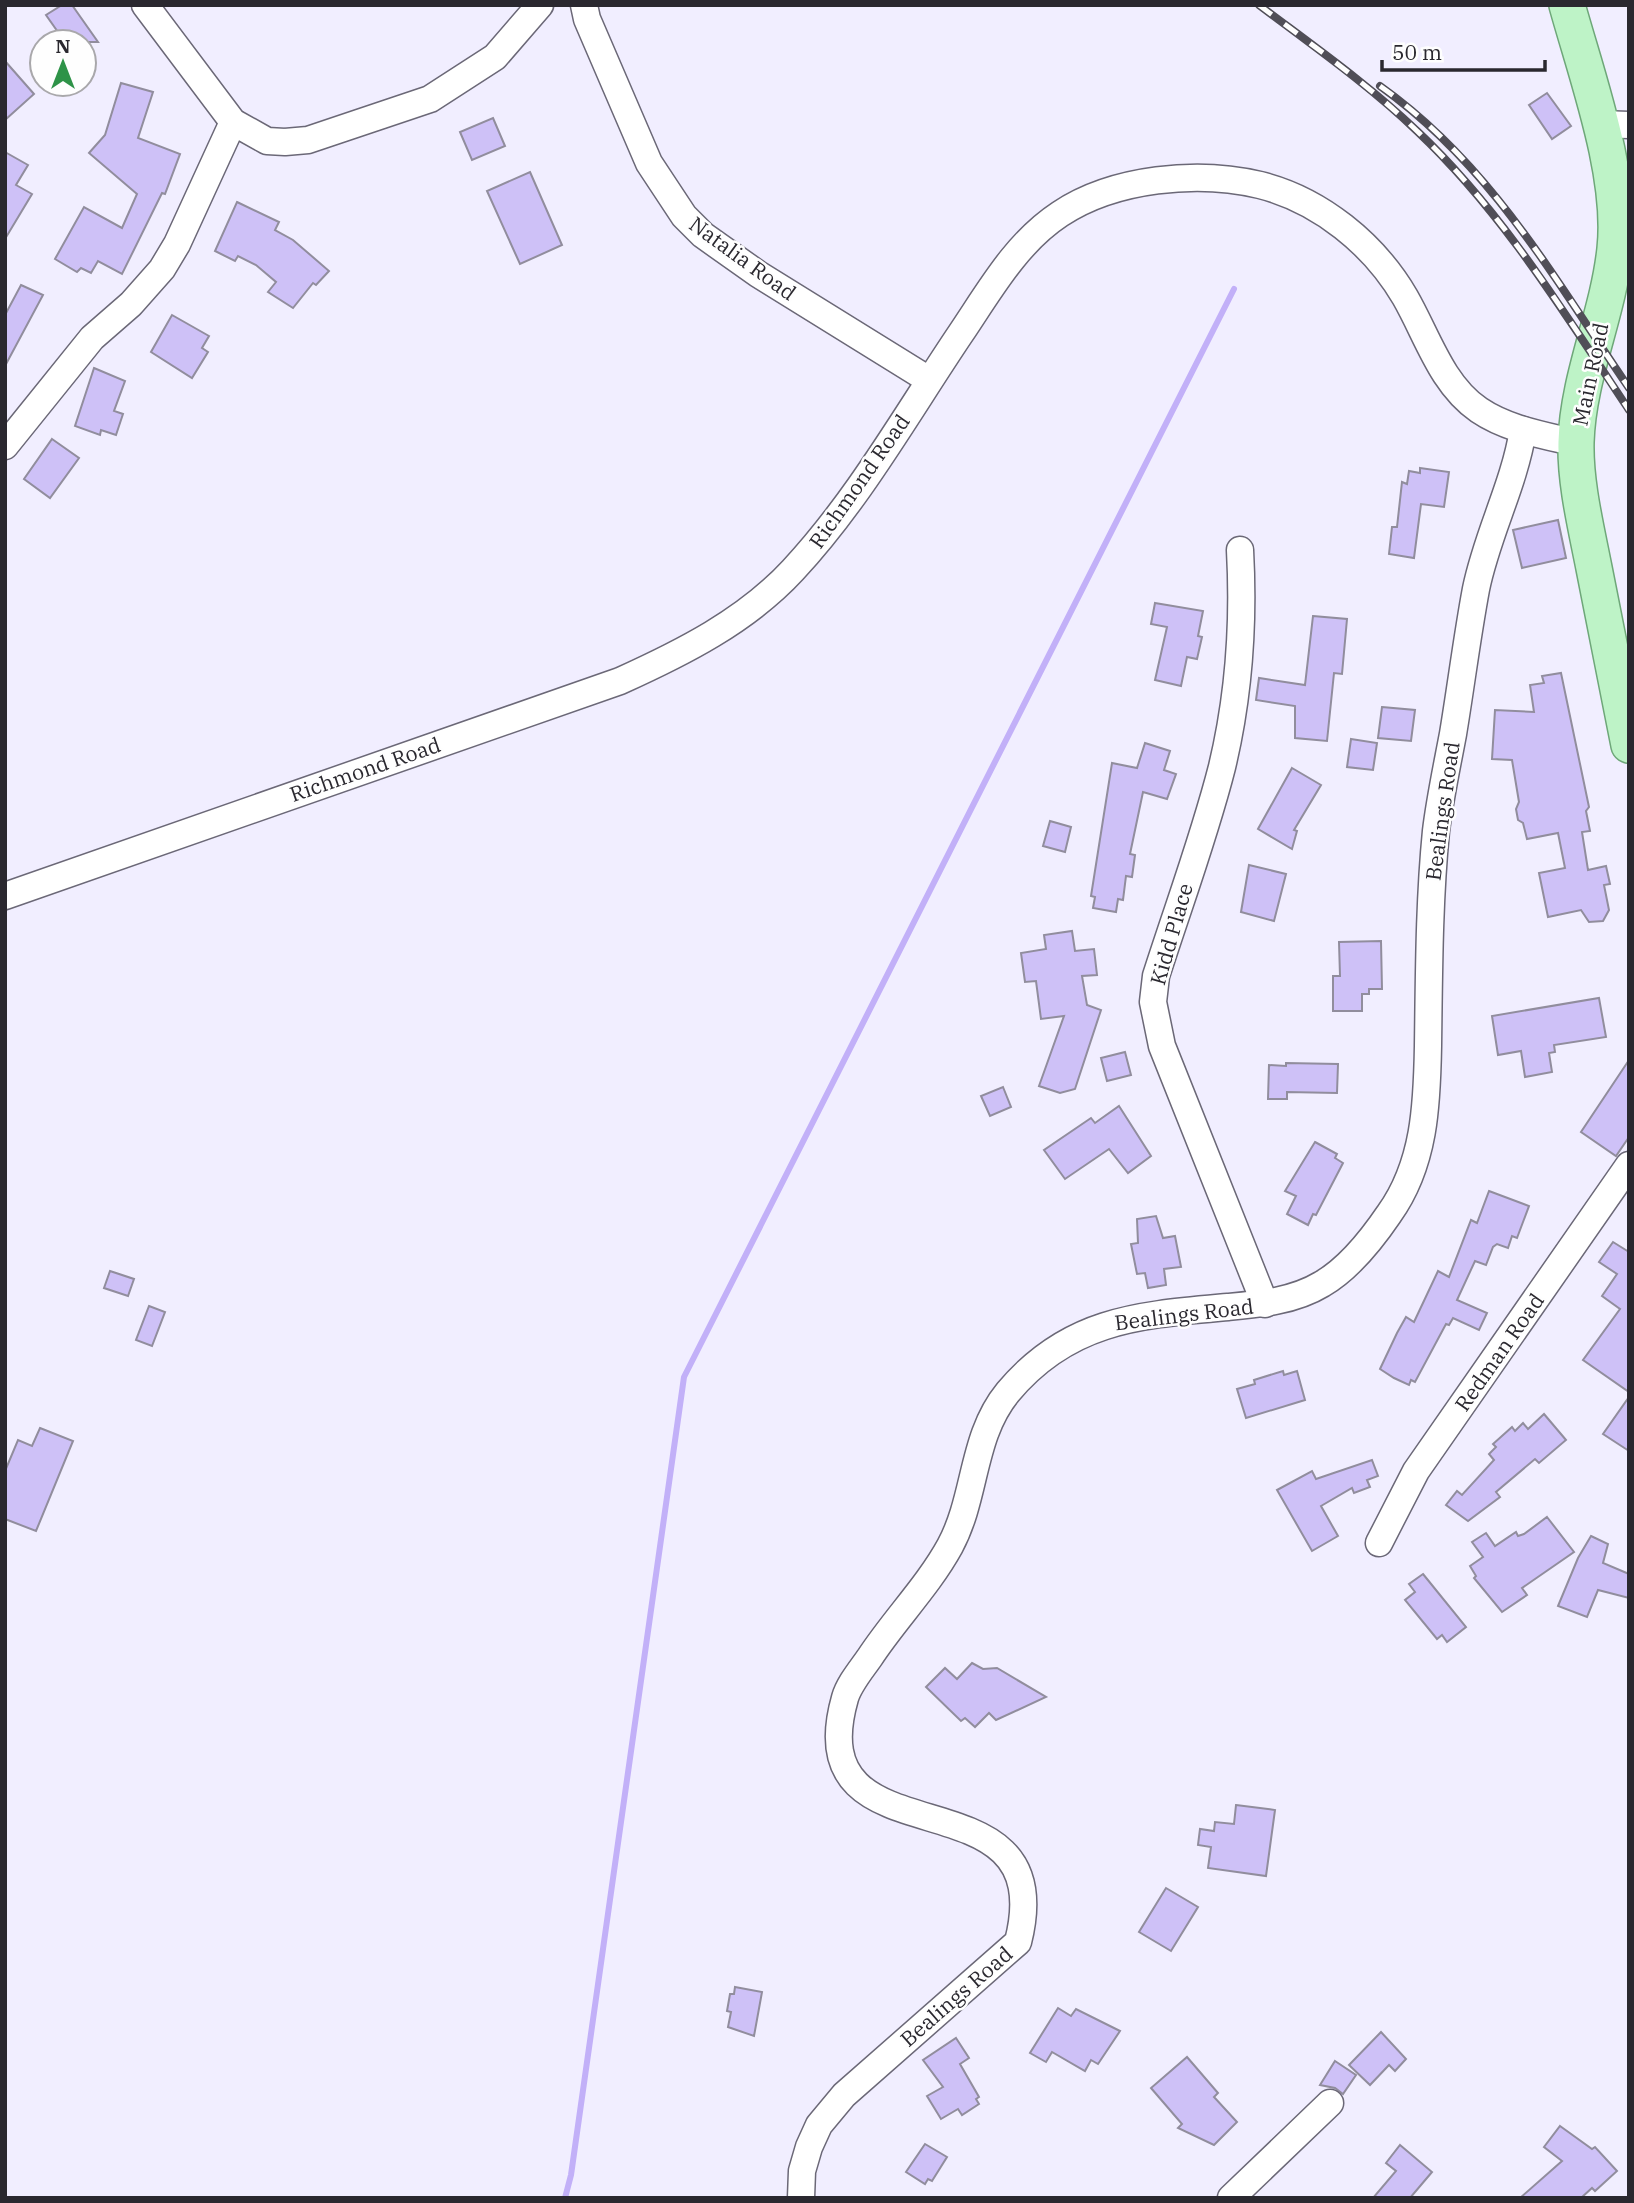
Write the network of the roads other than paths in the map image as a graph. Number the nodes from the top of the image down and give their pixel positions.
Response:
1 (145, 5) edge
2 (540, 5) edge
3 (584, 5) edge
4 (1567, 5) edge
5 (233, 122) junction
6 (1615, 124) edge
7 (929, 380) junction
8 (1522, 430) junction
9 (1576, 443) junction
10 (5, 446) edge
11 (1240, 550) dead end
12 (1629, 745) edge
13 (5, 896) edge
14 (1629, 1165) edge
15 (1265, 1304) junction
16 (1379, 1543) dead end
17 (1330, 2103) dead end
18 (801, 2198) edge
19 (1231, 2198) edge

1 - 5 street
2 - 5 street
3 - 7 street, Natalia Road
4 - 6 main road, Main Road
5 - 10 street
6 - 9 main road, Main Road
7 - 8 street, Richmond Road
7 - 13 street, Richmond Road
8 - 9 street, Richmond Road
8 - 15 street, Bealings Road
9 - 12 main road, Main Road
11 - 15 street, Kidd Place
14 - 16 street, Redman Road
15 - 18 street, Bealings Road
17 - 19 street

